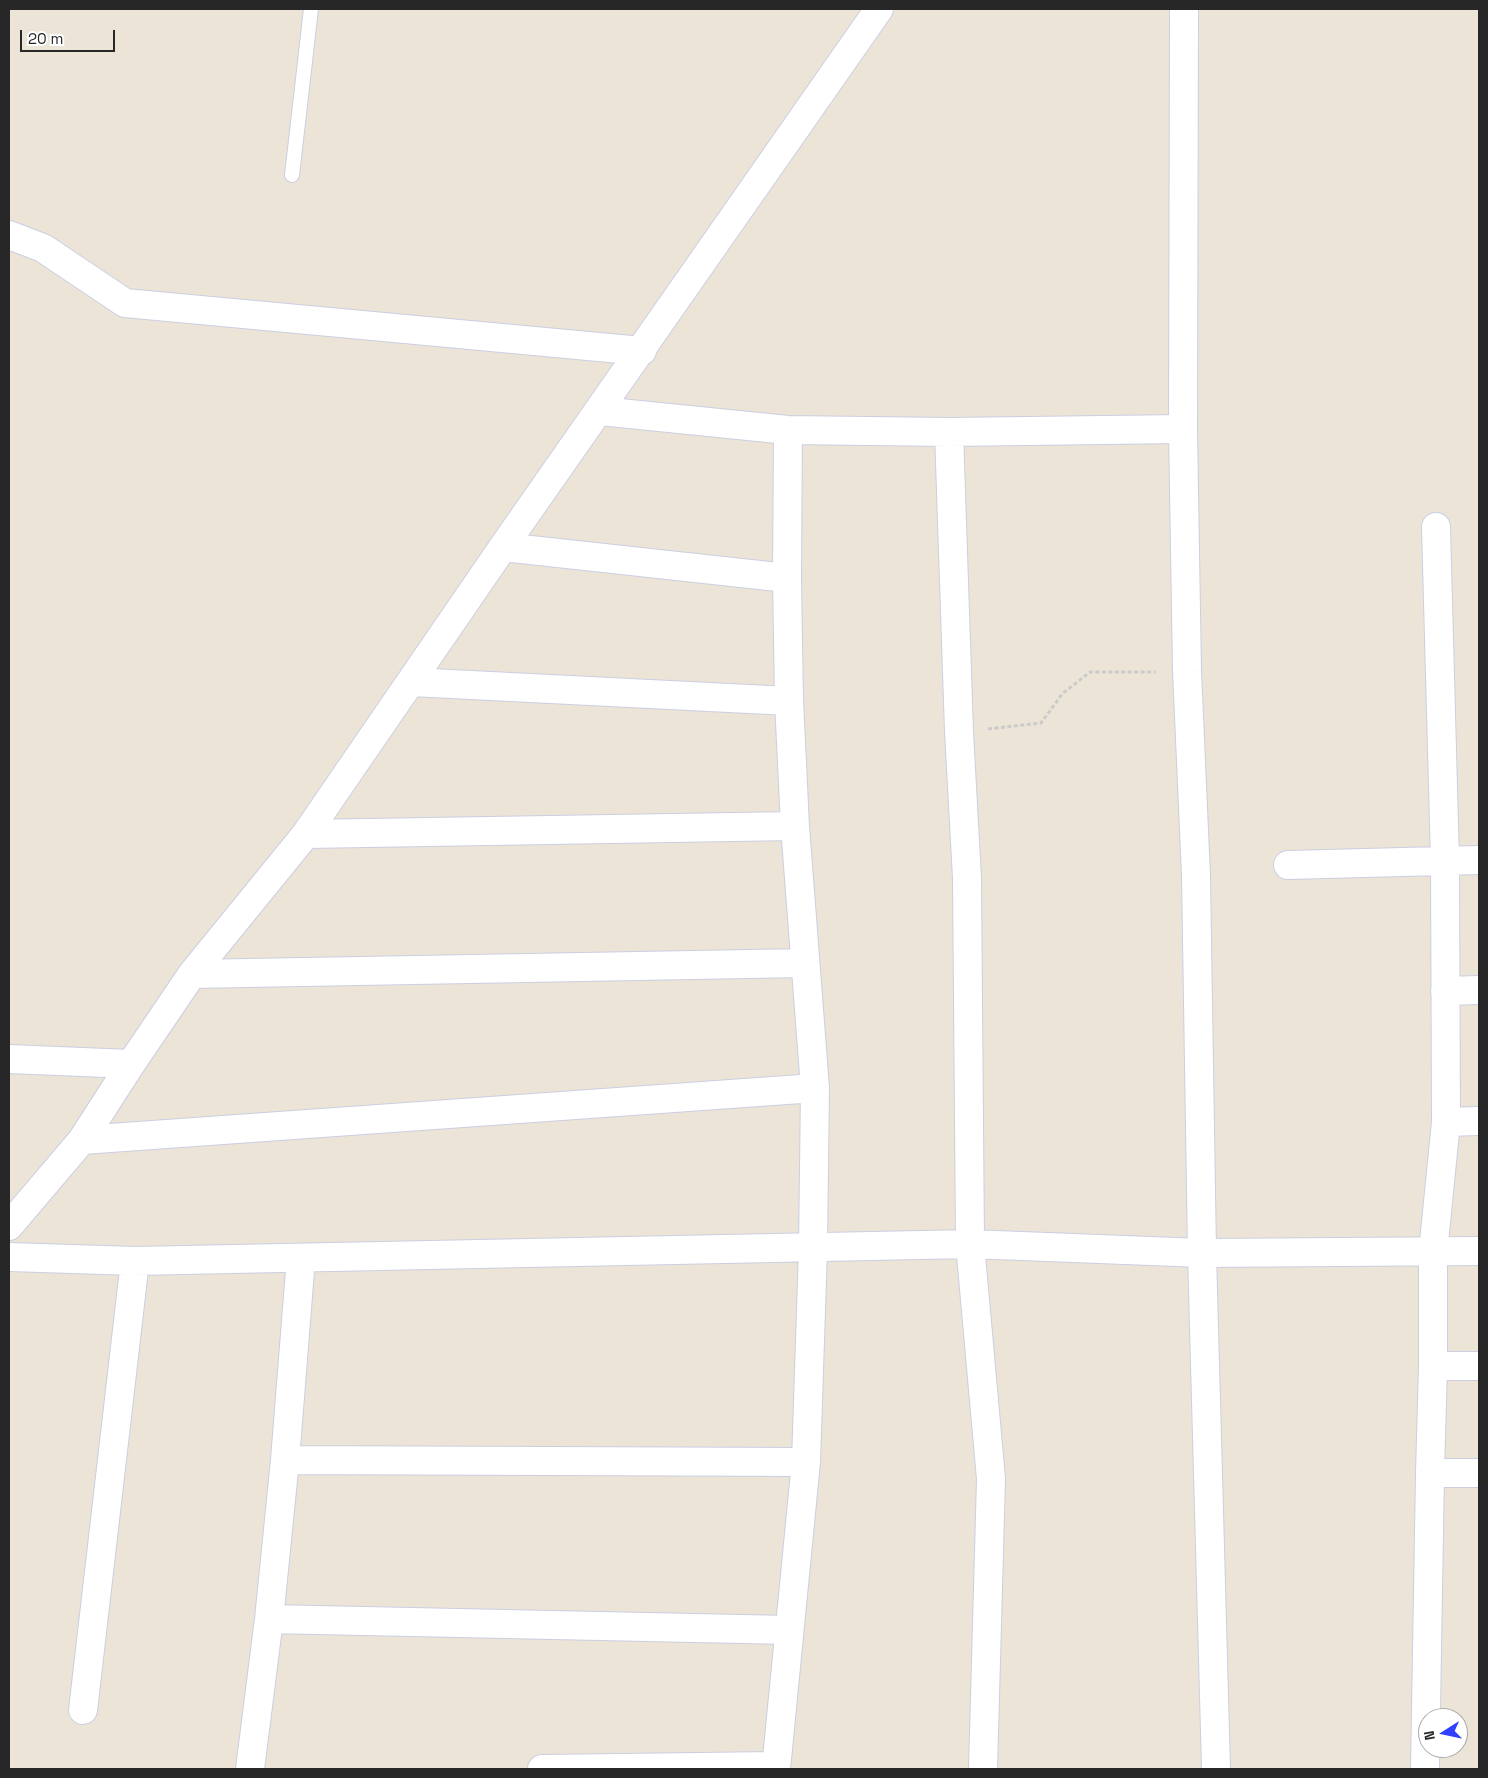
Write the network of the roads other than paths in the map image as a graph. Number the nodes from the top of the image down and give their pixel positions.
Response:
1 (311, 9) edge
2 (879, 9) edge
3 (1184, 9) edge
4 (292, 175) dead end
5 (9, 235) edge
6 (642, 350) junction
7 (600, 411) junction
8 (1183, 429) junction
9 (788, 430) junction
10 (949, 432) junction
11 (1436, 527) dead end
12 (503, 548) junction
13 (787, 578) junction
14 (411, 682) junction
15 (789, 701) junction
16 (794, 826) junction
17 (306, 834) junction
18 (1479, 860) edge
19 (1445, 861) junction
20 (1288, 865) dead end
21 (805, 963) junction
22 (192, 974) junction
23 (1479, 990) edge
24 (1446, 991) junction
25 (9, 1059) edge
26 (130, 1064) junction
27 (815, 1088) junction
28 (1479, 1121) edge
29 (1446, 1122) junction
30 (82, 1140) junction
31 (9, 1226) edge
32 (970, 1244) junction
33 (813, 1249) junction
34 (1479, 1251) edge
35 (1433, 1252) junction
36 (1202, 1253) junction
37 (9, 1257) edge
38 (302, 1258) junction
39 (135, 1261) junction
40 (1433, 1366) junction
41 (1479, 1366) edge
42 (285, 1460) junction
43 (806, 1462) junction
44 (1430, 1473) junction
45 (1479, 1473) edge
46 (269, 1619) junction
47 (789, 1630) junction
48 (83, 1710) dead end
49 (776, 1768) edge
50 (250, 1769) edge
51 (542, 1769) edge
52 (983, 1769) edge
53 (1216, 1769) edge
54 (1425, 1769) edge

1 - 4 lane
2 - 6 street
3 - 8 street
5 - 6 street
6 - 7 street
7 - 9 street
7 - 12 street
8 - 10 street
8 - 36 street
9 - 10 street
9 - 13 street
10 - 32 street
11 - 19 street
12 - 13 street
12 - 14 street
13 - 15 street
14 - 15 street
14 - 17 street
15 - 16 street
16 - 17 street
16 - 21 street
17 - 22 street
18 - 19 street
19 - 20 street
19 - 24 street
21 - 22 street
21 - 27 street
22 - 26 street
23 - 24 street
24 - 29 street
25 - 26 street
26 - 30 street
27 - 30 street
27 - 33 street
28 - 29 street
29 - 35 street
30 - 31 street
32 - 33 street
32 - 36 street
32 - 52 street
33 - 38 street
33 - 43 street
34 - 35 street
35 - 36 street
35 - 40 street
36 - 53 street
37 - 39 street
38 - 39 street
38 - 42 street
39 - 48 street
40 - 41 street
40 - 44 street
42 - 43 street
42 - 46 street
43 - 47 street
44 - 45 street
44 - 54 street
46 - 47 street
46 - 50 street
47 - 49 street
49 - 51 street

